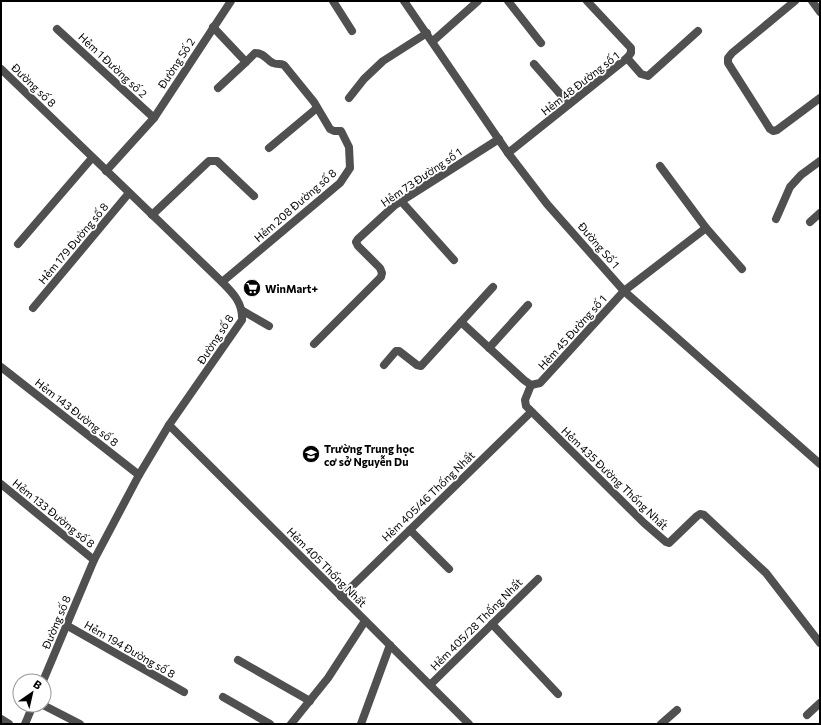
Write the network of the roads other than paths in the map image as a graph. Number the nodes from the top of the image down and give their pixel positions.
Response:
1 (231, 1) edge
2 (333, 1) edge
3 (404, 1) edge
4 (478, 1) edge
5 (508, 1) edge
6 (587, 1) edge
7 (795, 1) edge
8 (812, 1) edge
9 (820, 12) edge
10 (213, 27) junction
11 (58, 29) dead end
12 (352, 31) dead end
13 (698, 31) dead end
14 (427, 33) junction
15 (433, 41) junction
16 (541, 43) dead end
17 (627, 58) junction
18 (246, 62) junction
19 (534, 64) dead end
20 (1, 69) edge
21 (218, 88) dead end
22 (349, 98) dead end
23 (820, 98) edge
24 (569, 104) junction
25 (317, 108) junction
26 (154, 118) junction
27 (499, 139) junction
28 (268, 148) dead end
29 (508, 153) junction
30 (92, 158) junction
31 (820, 161) edge
32 (660, 166) dead end
33 (106, 172) junction
34 (129, 193) junction
35 (254, 196) dead end
36 (401, 201) junction
37 (820, 213) edge
38 (152, 215) junction
39 (776, 219) dead end
40 (810, 222) dead end
41 (706, 228) junction
42 (18, 244) dead end
43 (454, 260) dead end
44 (742, 269) dead end
45 (222, 282) junction
46 (493, 287) dead end
47 (624, 291) junction
48 (528, 305) dead end
49 (33, 308) dead end
50 (243, 311) junction
51 (462, 322) junction
52 (269, 326) dead end
53 (314, 344) dead end
54 (489, 348) junction
55 (384, 365) dead end
56 (1, 367) edge
57 (531, 385) junction
58 (531, 412) junction
59 (170, 425) junction
60 (820, 464) edge
61 (139, 475) junction
62 (1, 484) edge
63 (410, 530) junction
64 (94, 560) junction
65 (449, 569) dead end
66 (538, 579) dead end
67 (341, 597) junction
68 (365, 621) junction
69 (492, 624) junction
70 (66, 625) junction
71 (820, 643) edge
72 (390, 645) junction
73 (238, 660) dead end
74 (46, 673) edge
75 (430, 685) junction
76 (184, 692) dead end
77 (558, 694) dead end
78 (223, 697) dead end
79 (310, 701) junction
80 (820, 702) edge
81 (52, 710) edge
82 (677, 710) dead end
83 (30, 713) edge
84 (807, 716) dead end
85 (1, 719) edge
86 (9, 724) edge
87 (25, 724) edge
88 (80, 724) edge
89 (270, 724) edge
90 (291, 724) edge
91 (361, 724) edge
92 (470, 724) edge
93 (662, 724) edge

1 - 10 street, Đường Số 2
2 - 12 street
3 - 14 street, Đường Số 1
4 - 15 street
5 - 16 street
6 - 17 street
7 - 23 street
8 - 9 street
10 - 18 street
10 - 26 street, Đường Số 2
11 - 26 street, Hẻm 1 Đường số 2
13 - 17 street, Hẻm 48 Đường số 1
14 - 15 street, Đường Số 1
14 - 22 street
15 - 27 street, Đường Số 1
17 - 24 street, Hẻm 48 Đường số 1
18 - 21 street
18 - 25 street
19 - 24 street
20 - 30 street, Đường số 8
24 - 29 street, Hẻm 48 Đường số 1
25 - 28 street
25 - 45 street, Hẻm 208 Đường số 8
26 - 33 street, Đường Số 2
27 - 29 street, Đường Số 1
27 - 36 street, Hẻm 73 Đường số 1
29 - 47 street, Đường Số 1
30 - 33 street, Đường số 8
30 - 42 street
31 - 39 street
32 - 41 street
33 - 34 street, Đường số 8
34 - 38 street, Đường số 8
34 - 49 street, Hẻm 179 Đường số 8
35 - 38 street
36 - 43 street
36 - 53 street, Hẻm 73 Đường số 1
37 - 40 street
38 - 45 street, Đường số 8
41 - 44 street
41 - 47 street, Hẻm 45 Đường số 1
45 - 50 street, Đường số 8
46 - 51 street
47 - 57 street, Hẻm 45 Đường số 1
47 - 60 street, Đường Số 1
48 - 54 street
50 - 52 street
50 - 59 street, Đường số 8
51 - 54 street
51 - 55 street
54 - 57 street
56 - 61 street, Hẻm 143 Đường số 8
57 - 58 street
58 - 63 street, Hẻm 405/46 Thống Nhất
58 - 71 street, Hẻm 435 Đường Thống Nhất
59 - 61 street, Đường số 8
59 - 67 street, Hẻm 405 Thống Nhất
61 - 64 street, Đường số 8
62 - 64 street, Hẻm 133 Đường số 8
63 - 65 street
63 - 67 street, Hẻm 405/46 Thống Nhất
64 - 70 street, Đường số 8
66 - 69 street, Hẻm 405/28 Thống Nhất
67 - 68 street, Hẻm 405 Thống Nhất
68 - 72 street, Hẻm 405 Thống Nhất
68 - 79 street
69 - 75 street, Hẻm 405/28 Thống Nhất
69 - 77 street
70 - 74 street, Đường số 8
70 - 76 street, Hẻm 194 Đường số 8
72 - 75 street, Hẻm 405 Thống Nhất
72 - 91 street
73 - 79 street
75 - 92 street, Hẻm 405 Thống Nhất
78 - 89 street
79 - 90 street
80 - 84 street
81 - 88 street
82 - 93 street
83 - 87 street
85 - 86 street

